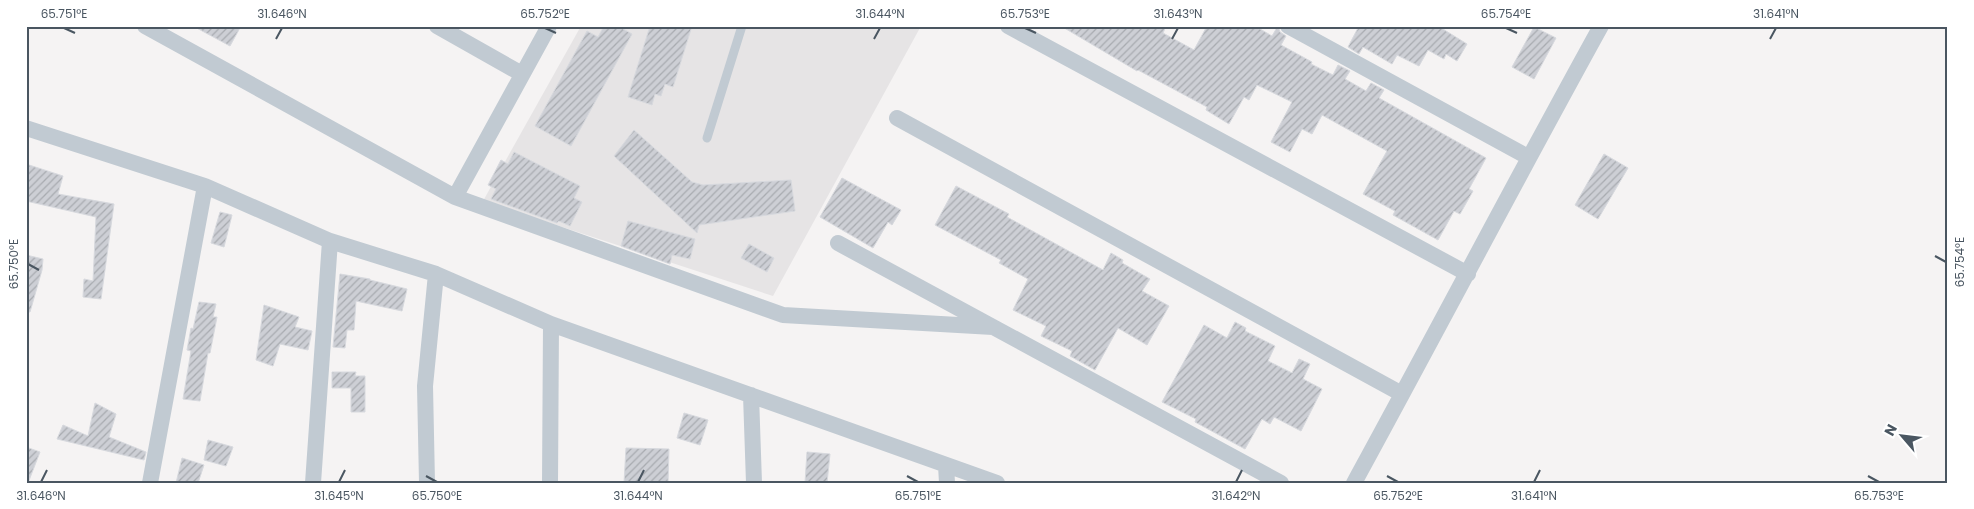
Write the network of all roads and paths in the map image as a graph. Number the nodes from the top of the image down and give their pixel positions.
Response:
1 (145, 26) edge
2 (437, 26) edge
3 (548, 26) edge
4 (742, 26) edge
5 (1008, 26) edge
6 (1288, 26) edge
7 (1600, 27) edge
8 (522, 74) junction
9 (896, 118) dead end
10 (26, 128) edge
11 (707, 138) dead end
12 (1528, 157) junction
13 (205, 186) junction
14 (455, 197) junction
15 (330, 241) junction
16 (838, 243) dead end
17 (436, 274) junction
18 (1468, 274) junction
19 (551, 324) junction
20 (993, 327) junction
21 (1402, 394) junction
22 (751, 395) junction
23 (946, 465) junction
24 (150, 483) edge
25 (312, 483) edge
26 (427, 483) edge
27 (550, 483) edge
28 (754, 483) edge
29 (946, 483) edge
30 (997, 483) edge
31 (1281, 483) edge
32 (1354, 483) edge

1 - 14 street
2 - 8 street
3 - 8 street
4 - 11 lane
5 - 18 street
6 - 12 street
7 - 12 street
8 - 14 street
9 - 21 street
10 - 13 street
12 - 18 street
13 - 15 street
13 - 24 street
14 - 20 street
15 - 17 street
15 - 25 street
16 - 20 street
17 - 19 street
17 - 26 street
18 - 21 street
19 - 22 street
19 - 27 street
20 - 31 street
21 - 32 street
22 - 23 street
22 - 28 street
23 - 29 street
23 - 30 street

